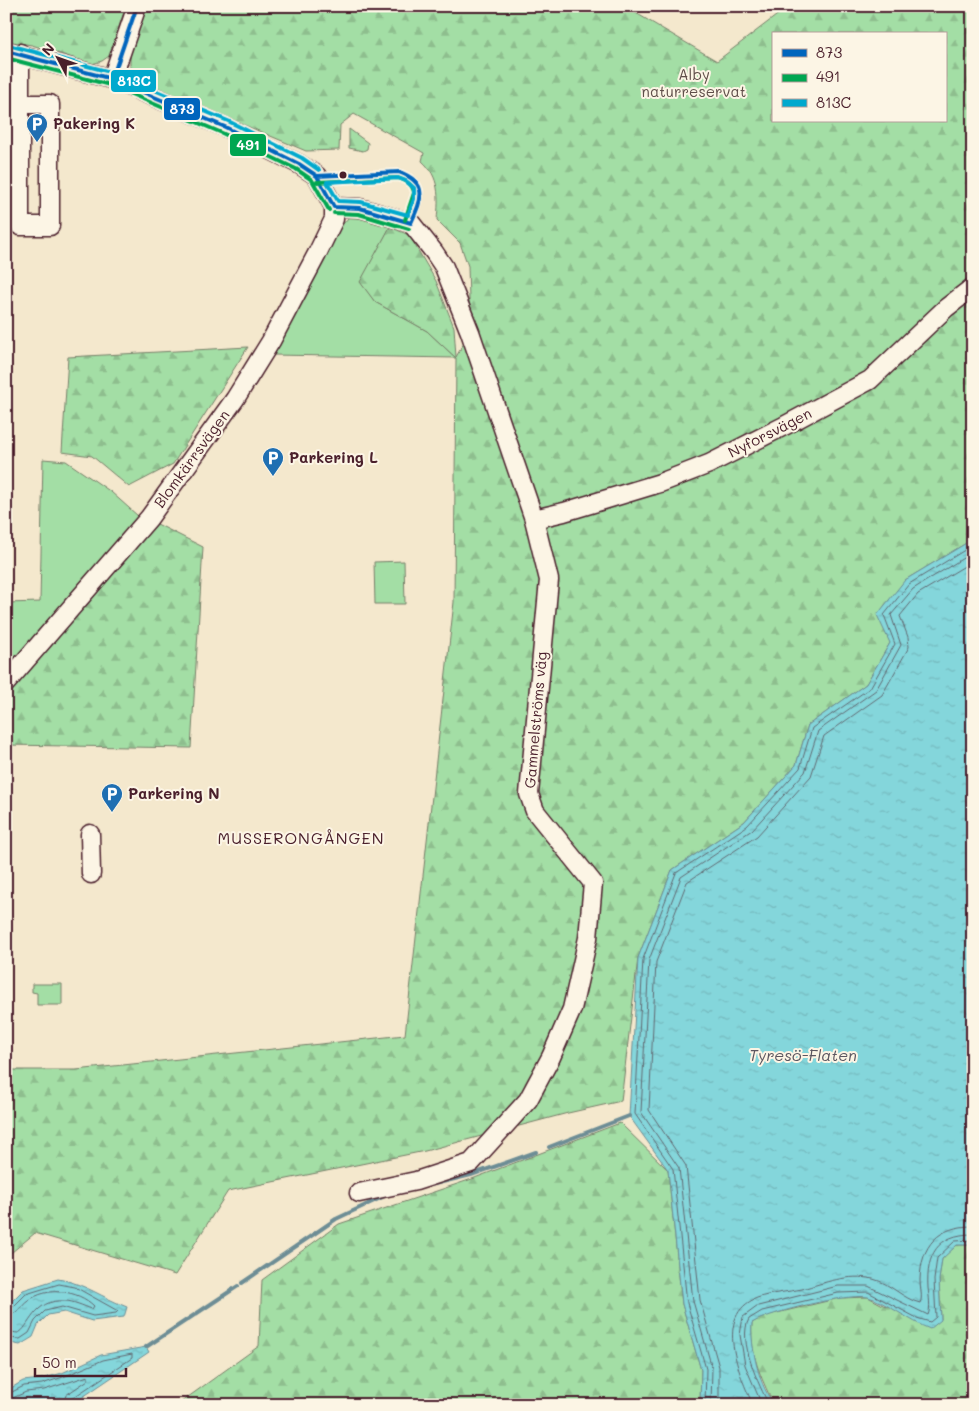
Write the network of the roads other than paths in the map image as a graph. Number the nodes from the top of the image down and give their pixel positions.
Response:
1 (137, 6) edge
2 (13, 52) edge
3 (112, 78) junction
4 (20, 104) junction
5 (334, 207) junction
6 (973, 287) edge
7 (534, 519) junction
8 (6, 683) edge
9 (90, 834) dead end
10 (91, 874) dead end
11 (359, 1193) dead end

1 - 3 street
2 - 3 street
2 - 4 street
3 - 5 street
4 - 4 street
5 - 7 street, Gammelströms väg
5 - 8 street, Blomkärrsvägen
6 - 7 street, Nyforsvägen
7 - 11 street, Gammelströms väg
9 - 10 street

